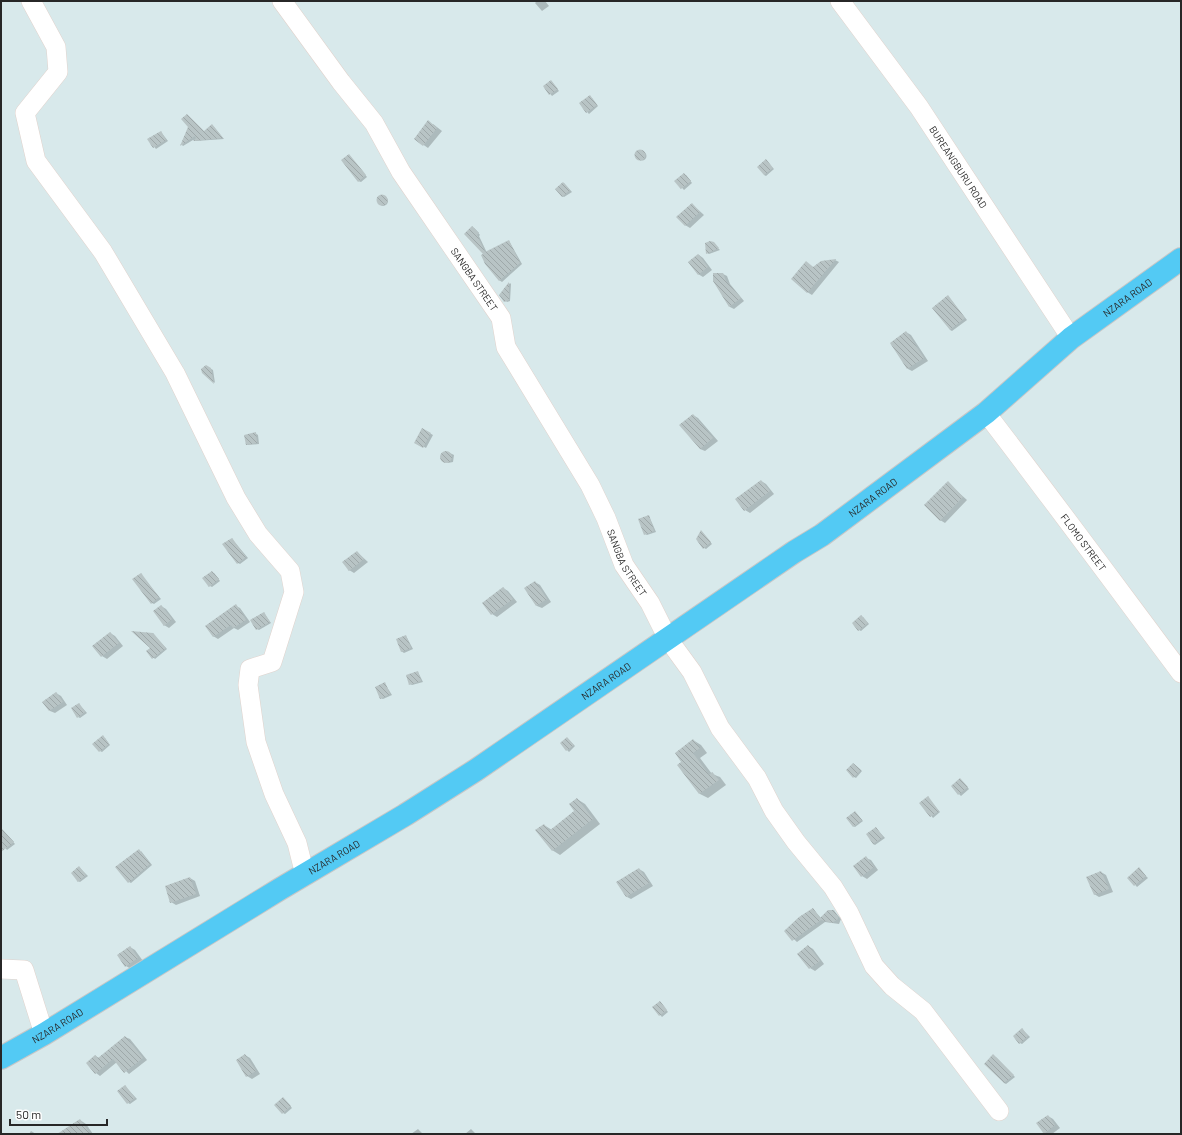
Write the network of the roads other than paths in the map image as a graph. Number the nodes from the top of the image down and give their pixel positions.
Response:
1 (31, 1) edge
2 (282, 1) edge
3 (840, 1) edge
4 (1181, 260) edge
5 (1071, 338) junction
6 (986, 413) junction
7 (668, 639) junction
8 (1181, 673) edge
9 (305, 876) junction
10 (1, 969) edge
11 (44, 1034) junction
12 (1, 1058) edge
13 (999, 1111) dead end

1 - 9 street
2 - 7 street, SANGBA STREET
3 - 5 street, BUREANGBURU ROAD
4 - 5 main road, NZARA ROAD
5 - 6 main road, NZARA ROAD
6 - 7 main road, NZARA ROAD
6 - 8 street, FLOMO STREET
7 - 9 main road, NZARA ROAD
7 - 13 street, SANGBA STREET
9 - 11 main road, NZARA ROAD
10 - 11 street
11 - 12 main road, NZARA ROAD

